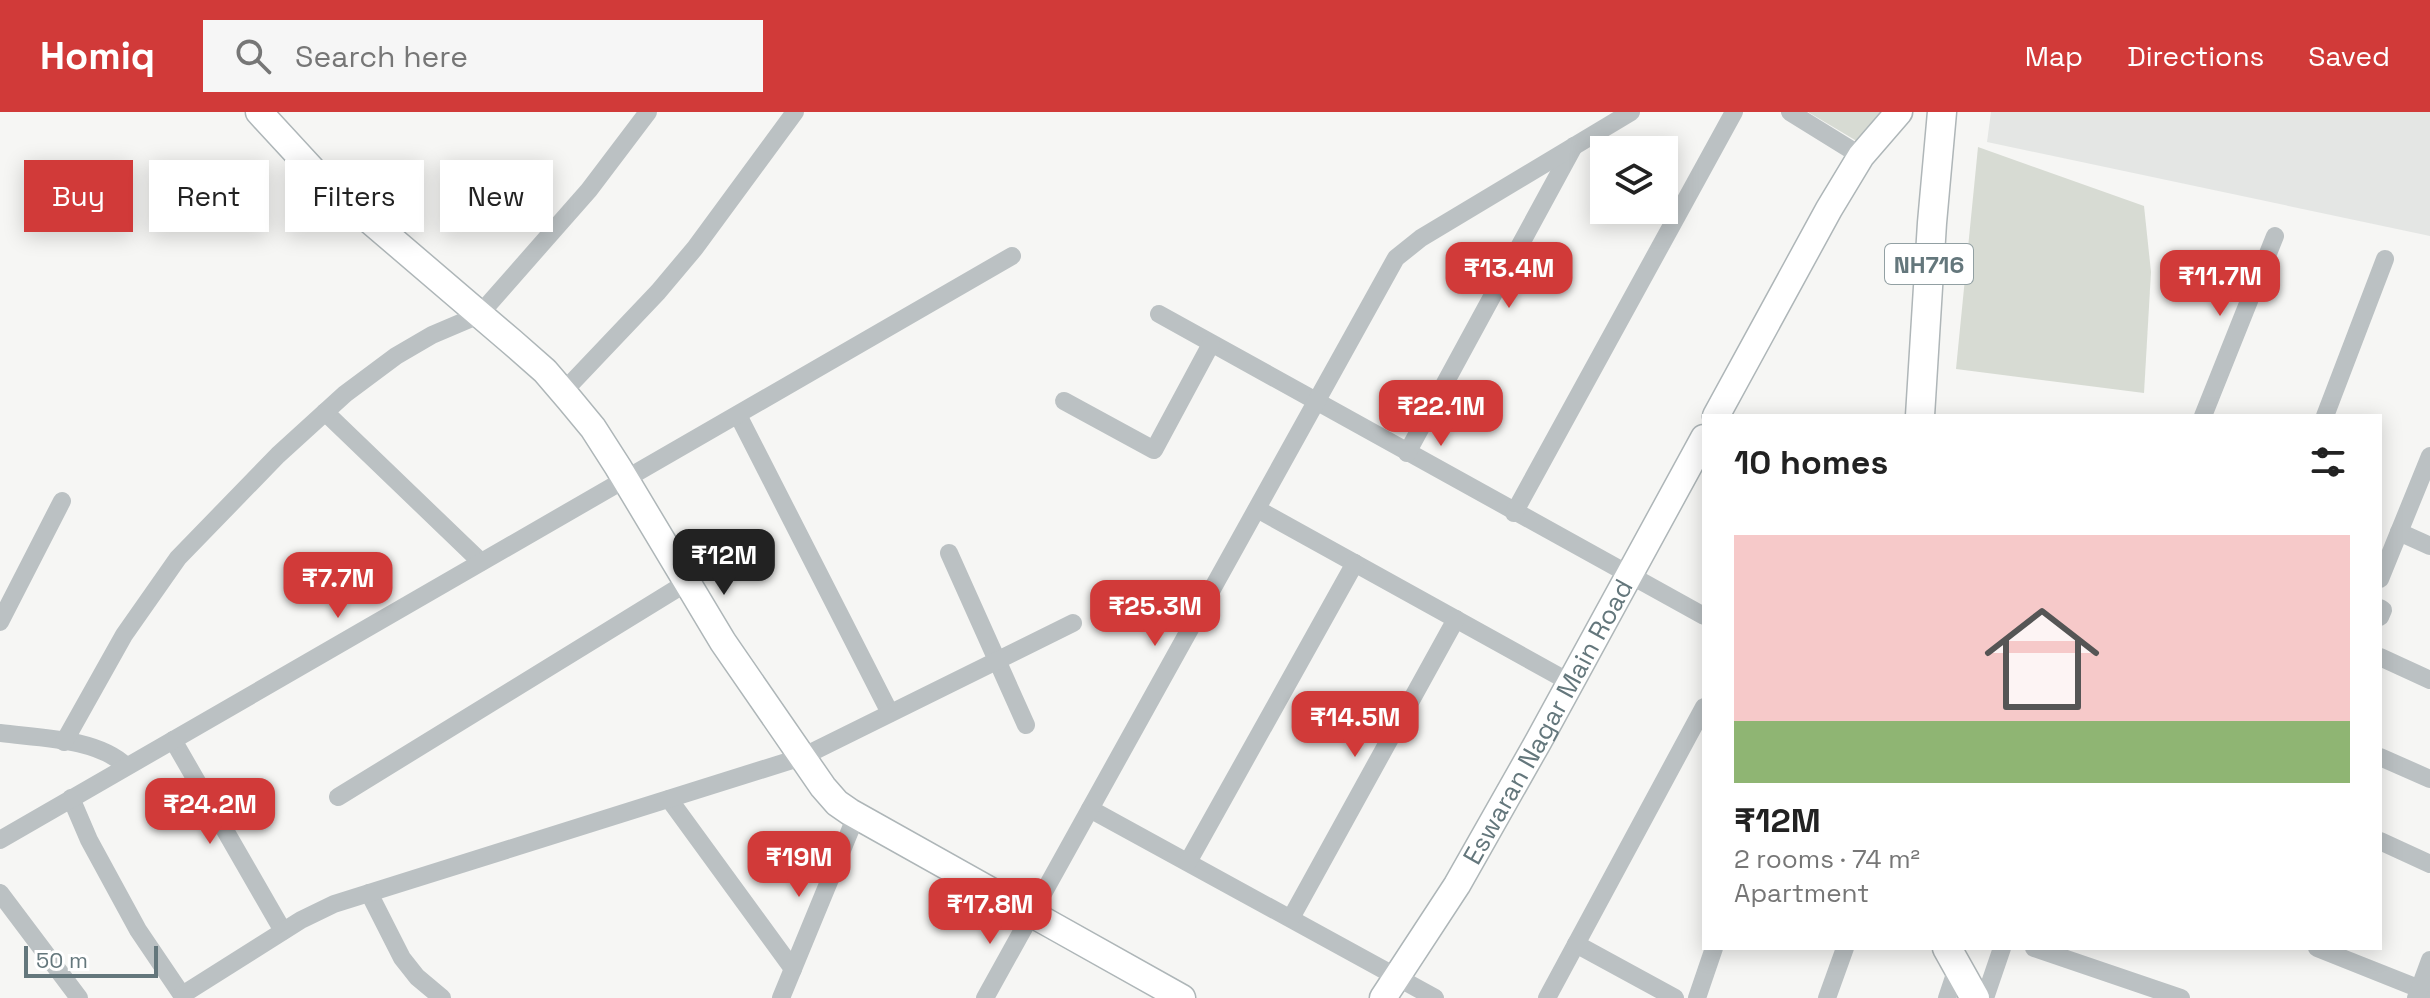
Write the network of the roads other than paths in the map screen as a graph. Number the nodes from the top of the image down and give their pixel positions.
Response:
1 (259, 112) edge
2 (648, 112) edge
3 (795, 112) edge
4 (1631, 112) edge
5 (1734, 112) edge
6 (1790, 112) edge
7 (1899, 112) edge
8 (1942, 112) edge
9 (1574, 146) junction
10 (1861, 156) junction
11 (2275, 236) dead end
12 (1012, 256) dead end
13 (2385, 259) dead end
14 (1159, 314) dead end
15 (479, 315) junction
16 (1211, 344) junction
17 (563, 392) junction
18 (1064, 401) dead end
19 (1316, 402) junction
20 (325, 412) junction
21 (1717, 414) edge
22 (1923, 414) edge
23 (2204, 414) edge
24 (2326, 414) edge
25 (738, 415) junction
26 (1702, 442) edge
27 (1407, 453) junction
28 (2430, 456) edge
29 (625, 479) junction
30 (62, 501) dead end
31 (1257, 509) junction
32 (1514, 513) junction
33 (2399, 532) junction
34 (2430, 546) edge
35 (949, 553) dead end
36 (481, 562) junction
37 (1355, 563) junction
38 (2382, 574) edge
39 (1629, 576) junction
40 (686, 583) junction
41 (1702, 615) edge
42 (1456, 619) junction
43 (0, 622) edge
44 (1073, 623) dead end
45 (2382, 658) edge
46 (997, 660) junction
47 (2430, 680) edge
48 (1571, 683) junction
49 (1702, 711) edge
50 (890, 713) junction
51 (1026, 725) dead end
52 (0, 733) edge
53 (173, 740) junction
54 (64, 742) junction
55 (802, 757) junction
56 (2382, 758) edge
57 (126, 766) junction
58 (2430, 779) edge
59 (338, 797) dead end
60 (71, 798) junction
61 (669, 799) junction
62 (1090, 809) junction
63 (856, 816) junction
64 (0, 840) edge
65 (2382, 842) edge
66 (1188, 862) junction
67 (2430, 864) edge
68 (0, 893) edge
69 (369, 893) junction
70 (1031, 914) junction
71 (1291, 918) junction
72 (283, 931) junction
73 (1576, 944) junction
74 (1713, 950) edge
75 (1844, 950) edge
76 (2001, 950) edge
77 (2040, 950) edge
78 (2322, 950) edge
79 (1952, 958) edge
80 (2430, 960) edge
81 (793, 969) junction
82 (1391, 988) edge
83 (2421, 993) edge
84 (183, 996) edge
85 (79, 998) edge
86 (442, 998) edge
87 (781, 998) edge
88 (985, 998) edge
89 (1182, 998) edge
90 (1435, 998) edge
91 (1547, 998) edge
92 (1675, 998) edge
93 (1697, 998) edge
94 (1827, 998) edge
95 (1947, 998) edge
96 (1975, 998) edge
97 (1985, 998) edge
98 (2181, 998) edge

1 - 15 street
2 - 15 street
3 - 17 street
4 - 9 street
5 - 32 street
6 - 10 street
7 - 10 street
8 - 22 main road, NH716
9 - 19 street
9 - 27 street
10 - 21 street
11 - 23 street
12 - 25 street
13 - 24 street
14 - 16 street
15 - 17 street
15 - 20 street
16 - 18 street
16 - 19 street
17 - 29 street
19 - 27 street
19 - 31 street
20 - 36 street
20 - 54 street
25 - 29 street
25 - 50 street
26 - 39 street, Eswaran Nagar Main Road
27 - 32 street
28 - 33 street
29 - 36 street
29 - 40 street
30 - 43 street
31 - 37 street
31 - 62 street
32 - 39 street
33 - 34 street
33 - 38 street
35 - 46 street
36 - 53 street
37 - 42 street
37 - 66 street
39 - 41 street
39 - 48 street, Eswaran Nagar Main Road
40 - 55 street
40 - 59 street
42 - 48 street
42 - 71 street
44 - 46 street
45 - 47 street
46 - 50 street
46 - 51 street
48 - 82 street, Eswaran Nagar Main Road
49 - 73 street
50 - 55 street
52 - 54 street
53 - 57 street
53 - 72 street
54 - 57 street
55 - 61 street
55 - 63 street
56 - 58 street
57 - 60 street
60 - 64 street
60 - 84 street
61 - 69 street
61 - 81 street
62 - 66 street
62 - 70 street
63 - 70 street
63 - 81 street
65 - 67 street
66 - 71 street
68 - 85 street
69 - 72 street
69 - 86 street
70 - 88 street
70 - 89 street
71 - 82 street
72 - 84 street
73 - 91 street
73 - 92 street
74 - 93 street
75 - 94 street
76 - 97 street
77 - 98 street
78 - 83 street
79 - 95 street
79 - 96 main road
80 - 83 street
81 - 87 street
82 - 90 street

